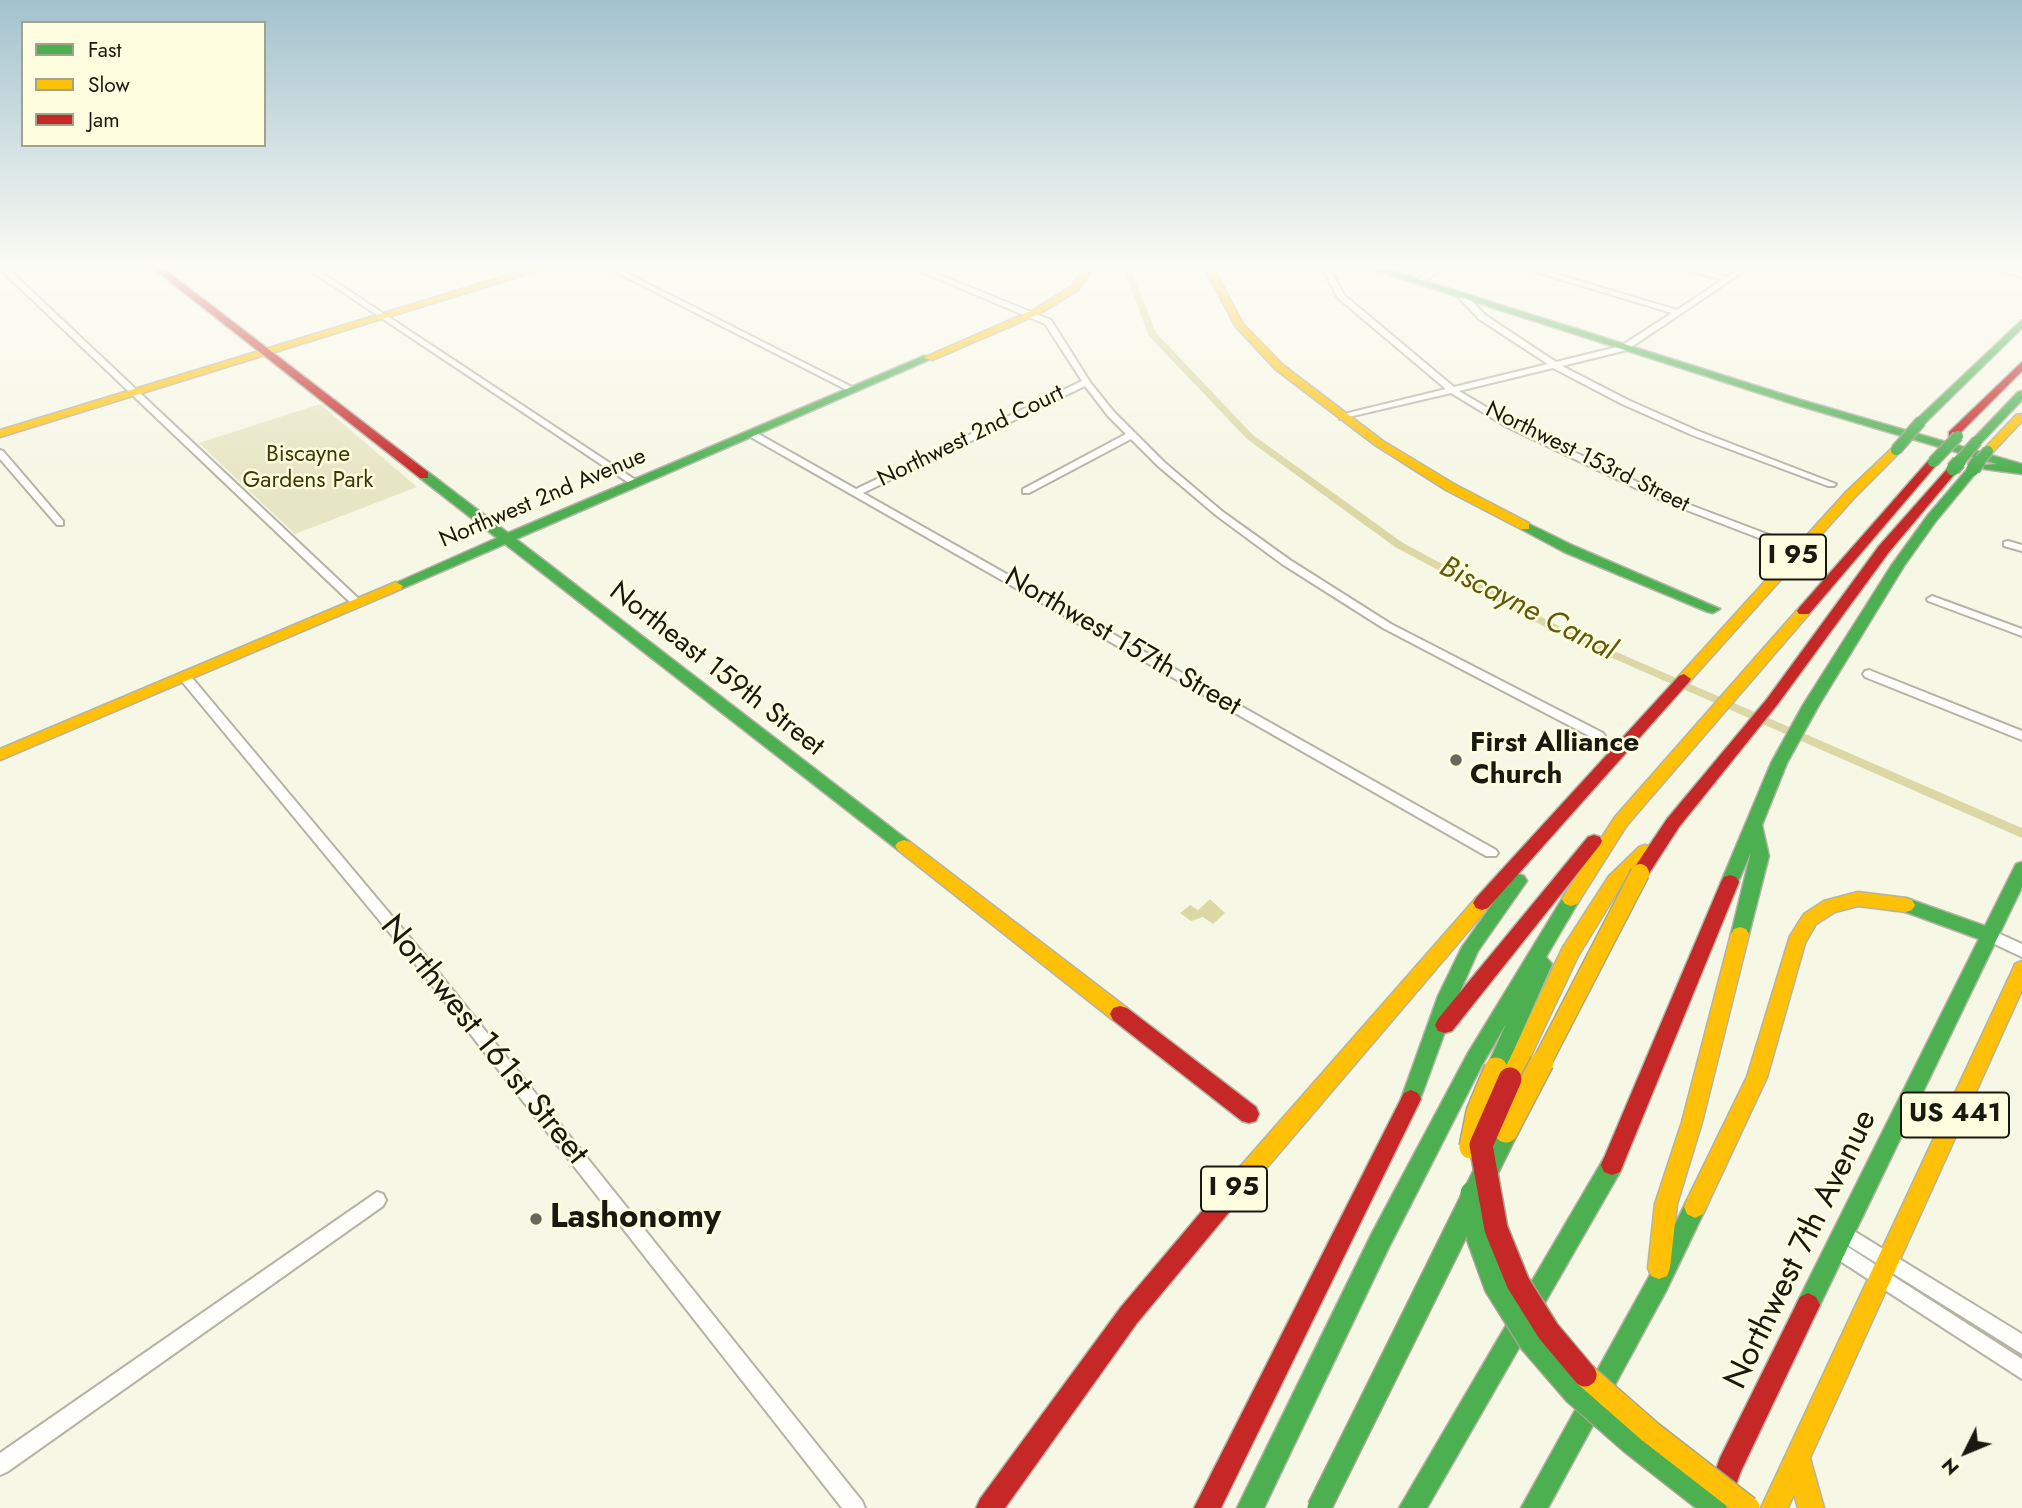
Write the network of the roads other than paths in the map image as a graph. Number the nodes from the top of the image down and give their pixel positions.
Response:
1 (74, 335) edge
2 (243, 335) edge
3 (322, 335) edge
4 (410, 335) edge
5 (745, 335) edge
6 (981, 335) edge
7 (1058, 335) edge
8 (1249, 335) edge
9 (1388, 335) edge
10 (1510, 335) edge
11 (1584, 335) edge
12 (1643, 335) edge
13 (2009, 335) edge
14 (1624, 348) junction
15 (265, 353) junction
16 (1556, 366) junction
17 (2022, 367) edge
18 (1086, 382) junction
19 (854, 390) junction
20 (1452, 390) junction
21 (134, 393) junction
22 (2022, 394) edge
23 (2022, 414) edge
24 (1343, 417) junction
25 (1883, 429) junction
26 (0, 434) edge
27 (752, 434) junction
28 (1132, 435) junction
29 (0, 453) edge
30 (1981, 457) junction
31 (2022, 469) edge
32 (2022, 477) edge
33 (635, 484) junction
34 (1831, 484) dead end
35 (1026, 491) dead end
36 (856, 493) junction
37 (60, 523) dead end
38 (505, 539) junction
39 (1776, 541) dead end
40 (2008, 544) dead end
41 (2022, 548) edge
42 (1932, 599) dead end
43 (357, 603) junction
44 (1713, 609) dead end
45 (2022, 633) edge
46 (1869, 674) dead end
47 (184, 676) junction
48 (1709, 715) junction
49 (1599, 736) dead end
50 (2022, 736) edge
51 (1627, 744) junction
52 (0, 755) edge
53 (1673, 823) junction
54 (1755, 825) junction
55 (1491, 853) dead end
56 (2022, 869) edge
57 (1580, 883) junction
58 (1989, 935) junction
59 (2022, 951) edge
60 (2022, 969) edge
61 (1436, 1037) junction
62 (1249, 1114) dead end
63 (377, 1200) dead end
64 (1840, 1241) junction
65 (1884, 1269) junction
66 (1658, 1283) junction
67 (2022, 1345) edge
68 (2022, 1370) edge
69 (1797, 1456) junction
70 (0, 1465) edge
71 (855, 1508) edge
72 (989, 1508) edge
73 (1207, 1508) edge
74 (1250, 1508) edge
75 (1319, 1508) edge
76 (1412, 1508) edge
77 (1534, 1508) edge
78 (1716, 1508) edge
79 (1748, 1508) edge
80 (1774, 1508) edge
81 (1811, 1508) edge

1 - 21 street
2 - 15 main road, Northeast 159th Street
3 - 15 main road
4 - 33 street
5 - 19 street
6 - 19 main road, Northwest 2nd Avenue
7 - 18 street
8 - 24 main road
9 - 20 street, Northwest 153rd Street
10 - 16 street
11 - 14 main road
12 - 14 street
13 - 51 main road, I 95, bridge
14 - 16 street
14 - 25 main road
15 - 21 main road
15 - 38 main road, Northeast 159th Street
16 - 20 street
16 - 34 street
17 - 48 main road, bridge
18 - 28 street
18 - 36 street, Northwest 2nd Court
19 - 27 main road, Northwest 2nd Avenue
20 - 24 street
20 - 39 street, Northwest 153rd Street
21 - 26 main road
21 - 43 street
22 - 30 main road
23 - 30 main road
24 - 44 main road
25 - 30 main road
25 - 31 main road
27 - 33 main road, Northwest 2nd Avenue
27 - 36 street, Northwest 157th Street
28 - 35 street
28 - 49 street
29 - 37 street
30 - 31 main road
30 - 32 main road
30 - 53 main road, bridge
30 - 54 main road
33 - 38 main road, Northwest 2nd Avenue
36 - 55 street, Northwest 157th Street
38 - 43 main road, Northwest 2nd Avenue
38 - 62 main road, Northeast 159th Street
40 - 41 street
42 - 45 street
43 - 47 main road, Northwest 2nd Avenue
46 - 50 street
47 - 52 main road, Northwest 2nd Avenue
47 - 71 street, Northwest 161st Street
48 - 57 main road
48 - 61 main road
51 - 61 main road
51 - 72 main road, I 95
53 - 75 main road, bridge
53 - 79 main road, bridge
54 - 66 main road
54 - 76 main road
56 - 58 main road, Northwest 7th Avenue / US 441
57 - 74 main road
57 - 78 main road, bridge
58 - 59 street
58 - 64 main road, Northwest 7th Avenue / US 441
58 - 66 main road
60 - 65 main road, US 441
61 - 73 main road
63 - 70 street
64 - 65 street
64 - 78 main road, Northwest 7th Avenue / US 441
65 - 67 street
65 - 68 street
65 - 69 main road, US 441
66 - 77 main road
69 - 80 main road, US 441
69 - 81 main road

